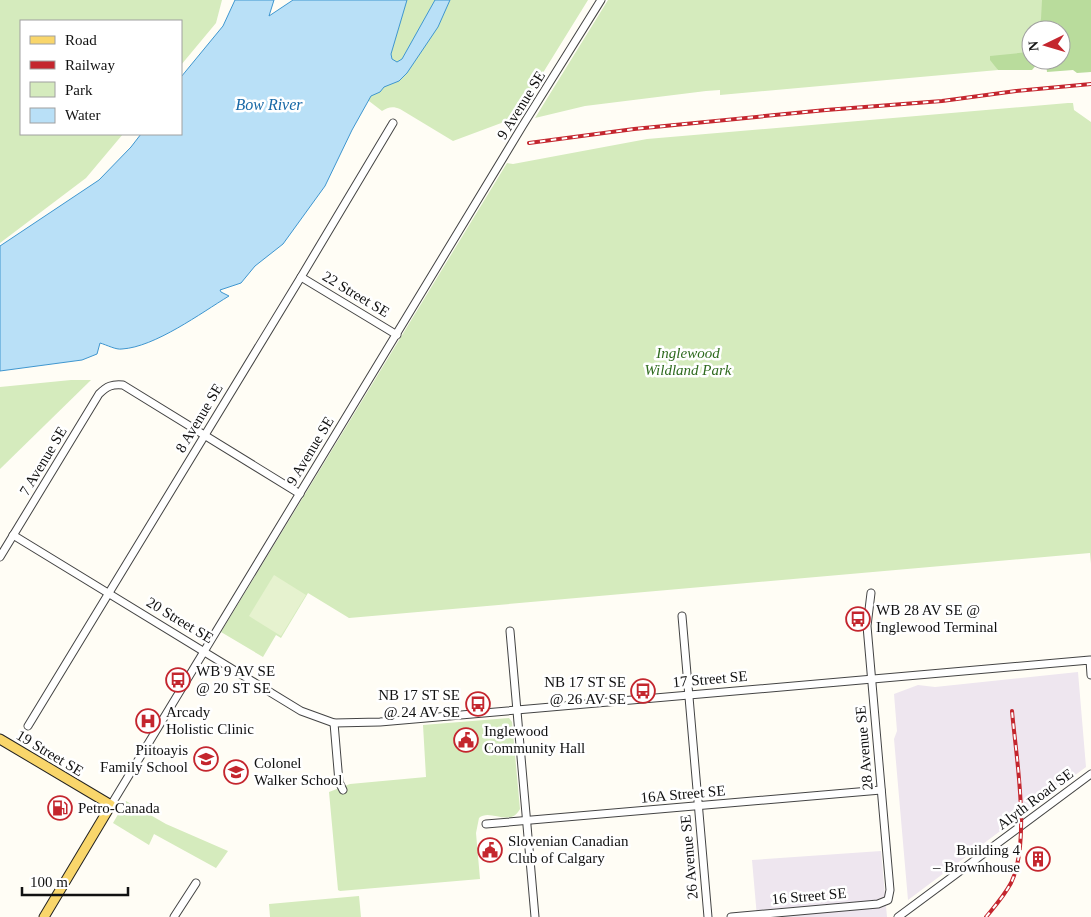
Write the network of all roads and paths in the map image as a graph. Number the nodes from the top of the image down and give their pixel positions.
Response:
1 (601, 0) edge
2 (393, 123) dead end
3 (301, 277) junction
4 (397, 335) junction
5 (204, 435) junction
6 (300, 494) junction
7 (13, 535) junction
8 (0, 556) edge
9 (109, 593) junction
10 (871, 593) dead end
11 (682, 616) dead end
12 (510, 631) dead end
13 (204, 650) junction
14 (1090, 660) edge
15 (1091, 675) edge
16 (872, 679) junction
17 (689, 695) junction
18 (517, 709) junction
19 (334, 723) junction
20 (28, 726) dead end
21 (0, 739) edge
22 (1091, 774) edge
23 (343, 790) dead end
24 (881, 790) junction
25 (111, 805) junction
26 (698, 806) junction
27 (527, 821) junction
28 (486, 824) dead end
29 (196, 882) dead end
30 (888, 900) joint
31 (44, 917) edge
32 (174, 917) edge
33 (535, 917) edge
34 (708, 917) edge
35 (731, 917) edge
36 (898, 917) edge

1 - 4 street, 9 Avenue SE
2 - 3 street, 8 Avenue SE
3 - 4 street, 22 Street SE
3 - 5 street, 8 Avenue SE
4 - 6 street, 9 Avenue SE
5 - 6 street
5 - 7 street, 7 Avenue SE
5 - 9 street, 8 Avenue SE
6 - 13 street, 9 Avenue SE
7 - 8 street, 7 Avenue SE
7 - 9 street, 20 Street SE
9 - 13 street, 20 Street SE
9 - 20 street, 8 Avenue SE
10 - 16 street, 28 Avenue SE
11 - 17 street, 26 Avenue SE
12 - 18 street
13 - 19 street, 20 Street SE
13 - 25 street, 9 Avenue SE
14 - 15 street
14 - 16 street, 17 Street SE
16 - 17 street, 17 Street SE
16 - 24 street, 28 Avenue SE
17 - 18 street, 17 Street SE
17 - 26 street, 26 Avenue SE
18 - 19 street, 17 Street SE
18 - 27 street
19 - 23 street
21 - 25 main road, 19 Street SE
22 - 36 street, Alyth Road SE
24 - 26 street, 16A Street SE
24 - 30 street, 28 Avenue SE
25 - 31 main road, 9 Avenue SE
26 - 27 street, 16A Street SE
26 - 34 street, 26 Avenue SE
27 - 28 street, 16A Street SE
27 - 33 street
29 - 32 street
30 - 35 street, 16 Street SE

